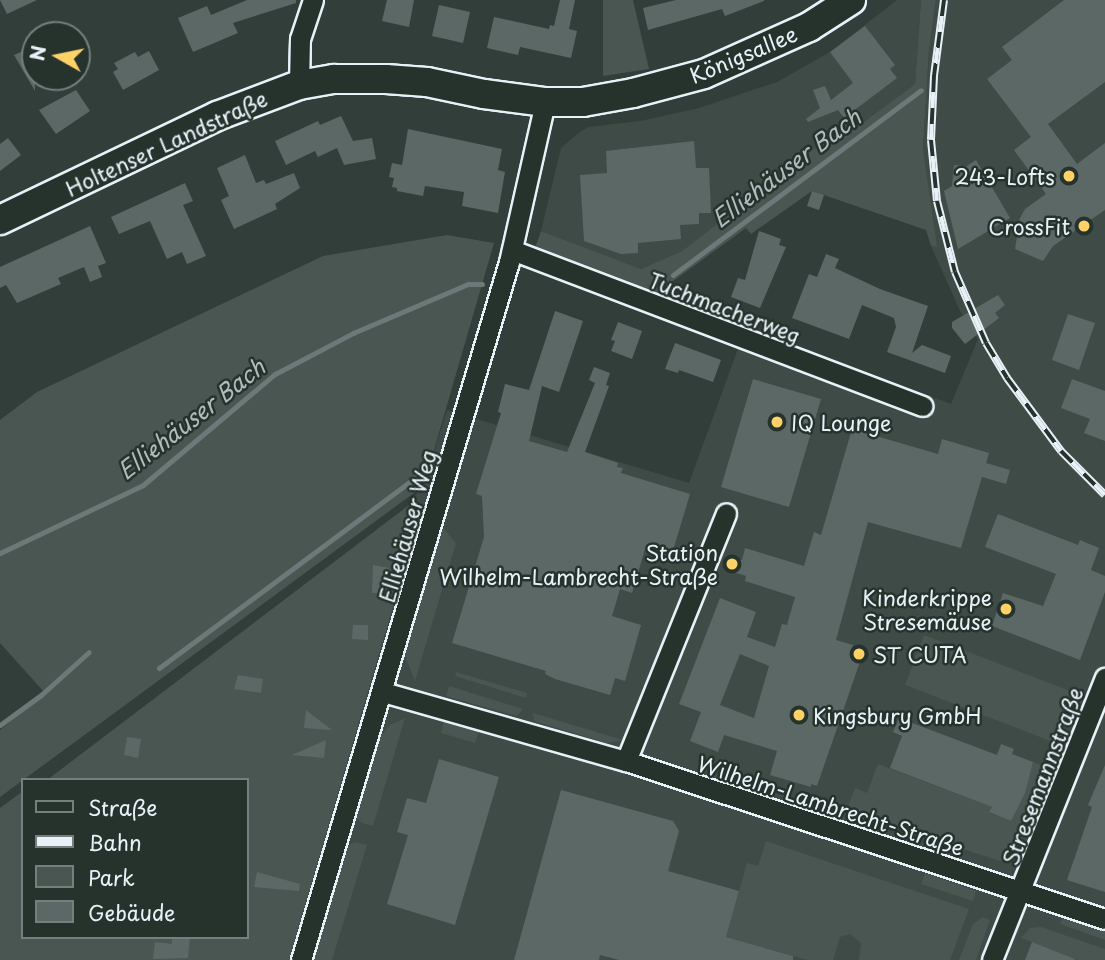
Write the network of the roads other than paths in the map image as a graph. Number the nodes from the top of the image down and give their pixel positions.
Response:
1 (313, 0) edge
2 (851, 0) edge
3 (299, 85) junction
4 (545, 102) junction
5 (0, 220) edge
6 (512, 250) junction
7 (922, 406) dead end
8 (726, 513) dead end
9 (1105, 678) edge
10 (383, 692) junction
11 (626, 761) junction
12 (1022, 892) junction
13 (1105, 919) edge
14 (302, 960) edge
15 (992, 960) edge

1 - 3 street
2 - 4 street, Königsallee
3 - 4 street, Holtenser Landstraße
3 - 5 street, Holtenser Landstraße
4 - 6 street, Elliehäuser Weg
6 - 7 street, Tuchmacherweg
6 - 10 street, Elliehäuser Weg
8 - 11 street
9 - 12 street, Stresemannstraße
10 - 11 street, Wilhelm-Lambrecht-Straße
10 - 14 street, Elliehäuser Weg
11 - 12 street, Wilhelm-Lambrecht-Straße
12 - 13 street, Wilhelm-Lambrecht-Straße
12 - 15 street, Stresemannstraße

